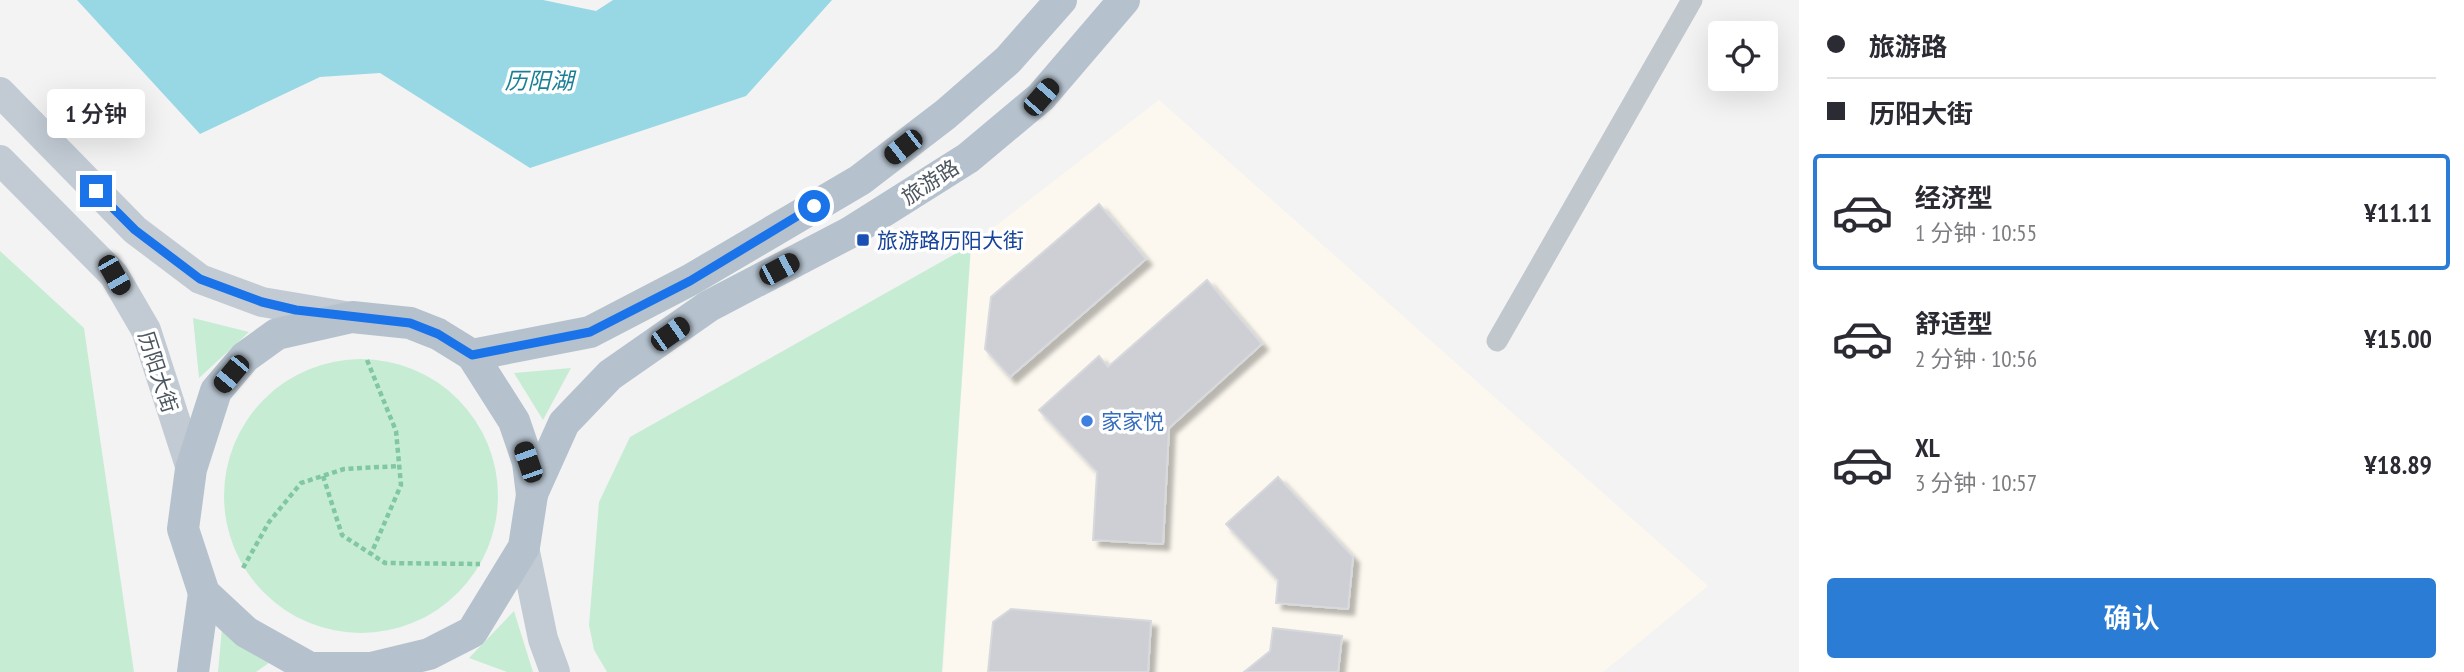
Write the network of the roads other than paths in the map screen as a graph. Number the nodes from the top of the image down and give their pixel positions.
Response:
1 (1060, 0) edge
2 (1124, 0) edge
3 (1692, 0) edge
4 (0, 92) edge
5 (0, 160) edge
6 (352, 317) junction
7 (1497, 341) dead end
8 (472, 355) junction
9 (191, 469) junction
10 (532, 495) junction
11 (524, 547) junction
12 (204, 593) junction
13 (370, 667) junction
14 (307, 670) edge
15 (194, 672) edge
16 (404, 672) edge
17 (555, 672) edge

1 - 8 main road, 旅游路
2 - 10 main road, 旅游路
3 - 7 street
4 - 6 main road
5 - 9 main road, 历阳大街
6 - 8 main road
6 - 9 main road
8 - 10 main road
9 - 12 main road
10 - 11 main road
11 - 13 main road
11 - 17 main road
12 - 14 main road
12 - 15 main road
13 - 14 main road
13 - 16 main road

